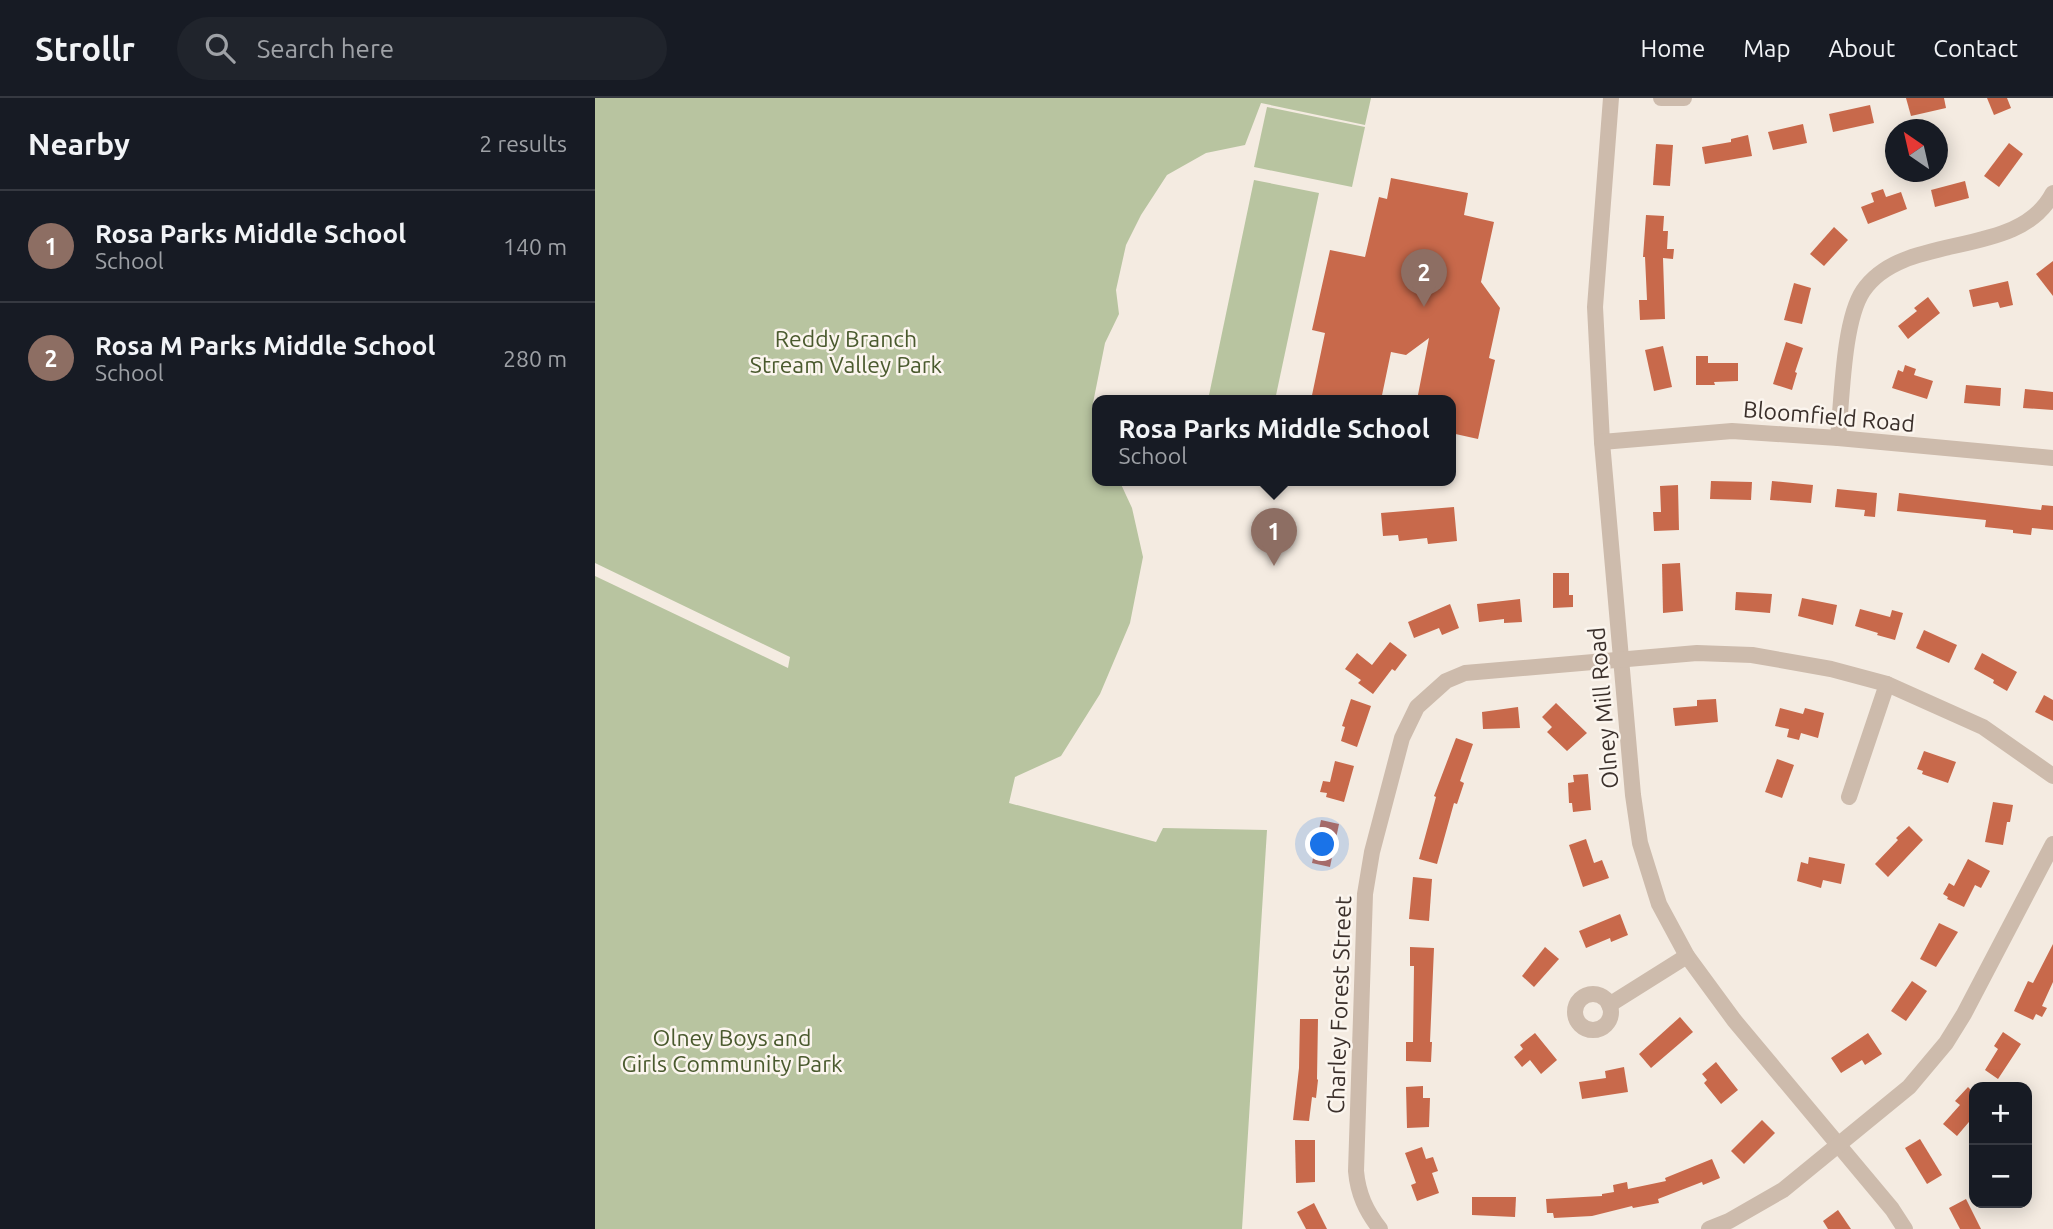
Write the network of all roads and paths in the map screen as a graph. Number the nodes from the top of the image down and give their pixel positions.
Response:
1 (1611, 98) edge
2 (1661, 98) edge
3 (1684, 98) edge
4 (2053, 193) edge
5 (1838, 438) junction
6 (1602, 442) junction
7 (2053, 458) edge
8 (1622, 658) junction
9 (1887, 684) junction
10 (2053, 776) edge
11 (1849, 797) dead end
12 (2053, 844) edge
13 (1687, 956) junction
14 (1609, 1005) dead end
15 (1838, 1146) junction
16 (1380, 1229) edge
17 (1709, 1229) edge
18 (1905, 1229) edge

1 - 6 street, Olney Mill Road
2 - 3 street
4 - 5 street
5 - 6 street, Bloomfield Road
5 - 7 street, Bloomfield Road
6 - 8 street, Olney Mill Road
8 - 9 street, Charley Forest Street
8 - 13 street, Olney Mill Road
8 - 16 street, Charley Forest Street
9 - 10 street, Charley Forest Street
9 - 11 street
12 - 15 street
13 - 14 street
13 - 15 street, Olney Mill Road
15 - 17 street
15 - 18 street, Olney Mill Road

